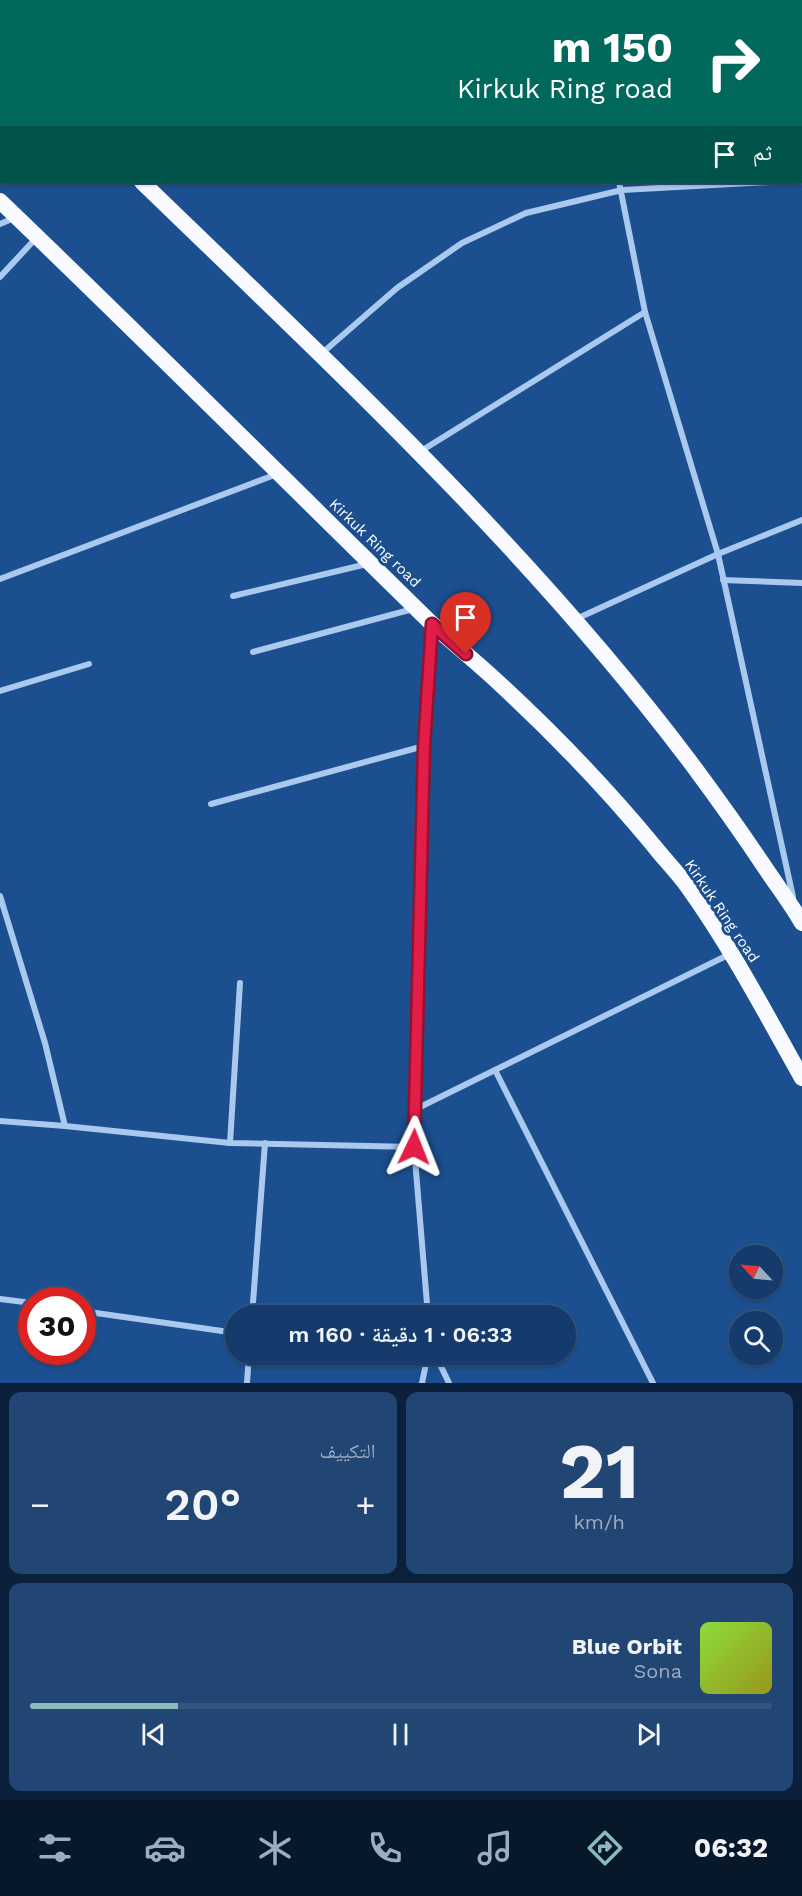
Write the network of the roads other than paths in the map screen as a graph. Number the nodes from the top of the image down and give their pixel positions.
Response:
1 (143, 183) edge
2 (620, 183) edge
3 (752, 183) edge
4 (622, 190) junction
5 (0, 201) edge
6 (17, 217) junction
7 (0, 224) edge
8 (37, 236) junction
9 (0, 277) edge
10 (645, 312) junction
11 (320, 354) junction
12 (418, 453) junction
13 (277, 474) junction
14 (802, 520) edge
15 (718, 554) junction
16 (370, 564) junction
17 (0, 579) edge
18 (723, 580) junction
19 (802, 582) edge
20 (233, 596) dead end
21 (416, 608) junction
22 (575, 619) junction
23 (432, 624) junction
24 (253, 652) dead end
25 (88, 664) dead end
26 (0, 691) edge
27 (424, 746) junction
28 (211, 804) dead end
29 (0, 896) edge
30 (800, 919) edge
31 (731, 953) junction
32 (240, 983) dead end
33 (495, 1070) junction
34 (802, 1078) edge
35 (416, 1109) junction
36 (1, 1121) edge
37 (64, 1126) junction
38 (0, 1129) edge
39 (230, 1143) junction
40 (265, 1143) junction
41 (414, 1147) junction
42 (0, 1299) edge
43 (18, 1302) edge
44 (253, 1305) edge
45 (427, 1305) edge
46 (96, 1313) edge
47 (225, 1331) edge
48 (248, 1365) edge
49 (426, 1365) edge
50 (440, 1365) edge
51 (247, 1383) edge
52 (422, 1383) edge
53 (449, 1383) edge
54 (652, 1383) edge

1 - 11 highway
2 - 4 street
3 - 4 street
4 - 10 street
4 - 11 street
5 - 6 highway, Kirkuk Ring road
6 - 7 street
6 - 8 highway, Kirkuk Ring road
8 - 9 street
8 - 13 highway, Kirkuk Ring road
10 - 12 street
10 - 15 street
11 - 12 highway
12 - 22 highway
13 - 16 highway, Kirkuk Ring road
13 - 17 street
14 - 15 street
15 - 18 street
15 - 22 street
16 - 20 street
16 - 21 highway, Kirkuk Ring road
18 - 19 street
18 - 30 street
21 - 23 highway, Kirkuk Ring road
21 - 24 street
22 - 30 highway
23 - 27 street
23 - 31 highway, Kirkuk Ring road
25 - 26 street
27 - 28 street
27 - 35 street
29 - 37 street
31 - 33 street
31 - 34 highway, Kirkuk Ring road
32 - 39 street
33 - 35 street
33 - 54 street
35 - 41 street
36 - 37 street
36 - 38 street
37 - 39 street
39 - 40 street
40 - 41 street
40 - 44 street
41 - 45 street
42 - 43 street
46 - 47 street
48 - 51 street
49 - 52 street
50 - 53 street

